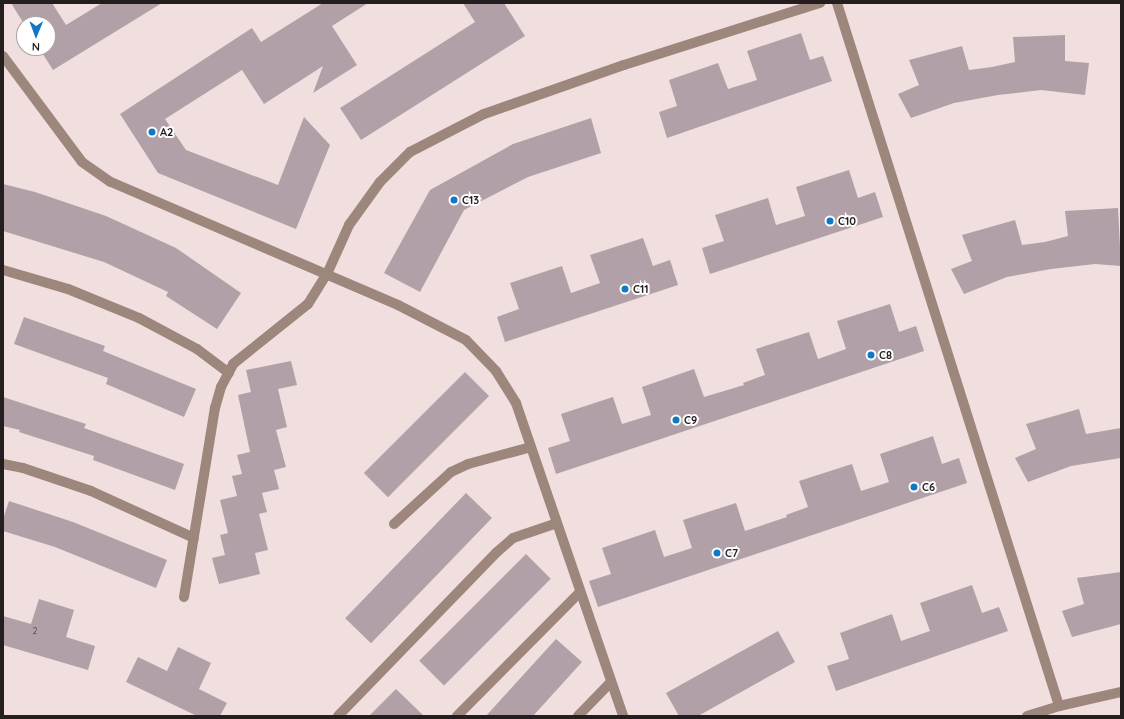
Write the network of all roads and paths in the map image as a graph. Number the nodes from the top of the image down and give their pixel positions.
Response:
1 (820, 3) edge
2 (837, 3) edge
3 (3, 56) edge
4 (3, 270) edge
5 (327, 274) junction
6 (229, 372) junction
7 (531, 448) junction
8 (3, 464) edge
9 (557, 523) junction
10 (394, 524) dead end
11 (194, 538) junction
12 (580, 592) junction
13 (184, 597) dead end
14 (611, 682) junction
15 (1121, 692) edge
16 (1060, 706) junction
17 (338, 716) edge
18 (457, 716) edge
19 (578, 716) edge
20 (623, 716) edge
21 (1026, 716) edge

1 - 5 street
2 - 16 street
3 - 5 street
4 - 6 street
5 - 6 street
5 - 7 street
6 - 11 street
7 - 9 street
7 - 10 street
8 - 11 street
9 - 12 street
9 - 17 street
11 - 13 street
12 - 14 street
12 - 18 street
14 - 19 street
14 - 20 street
15 - 16 street
16 - 21 street

